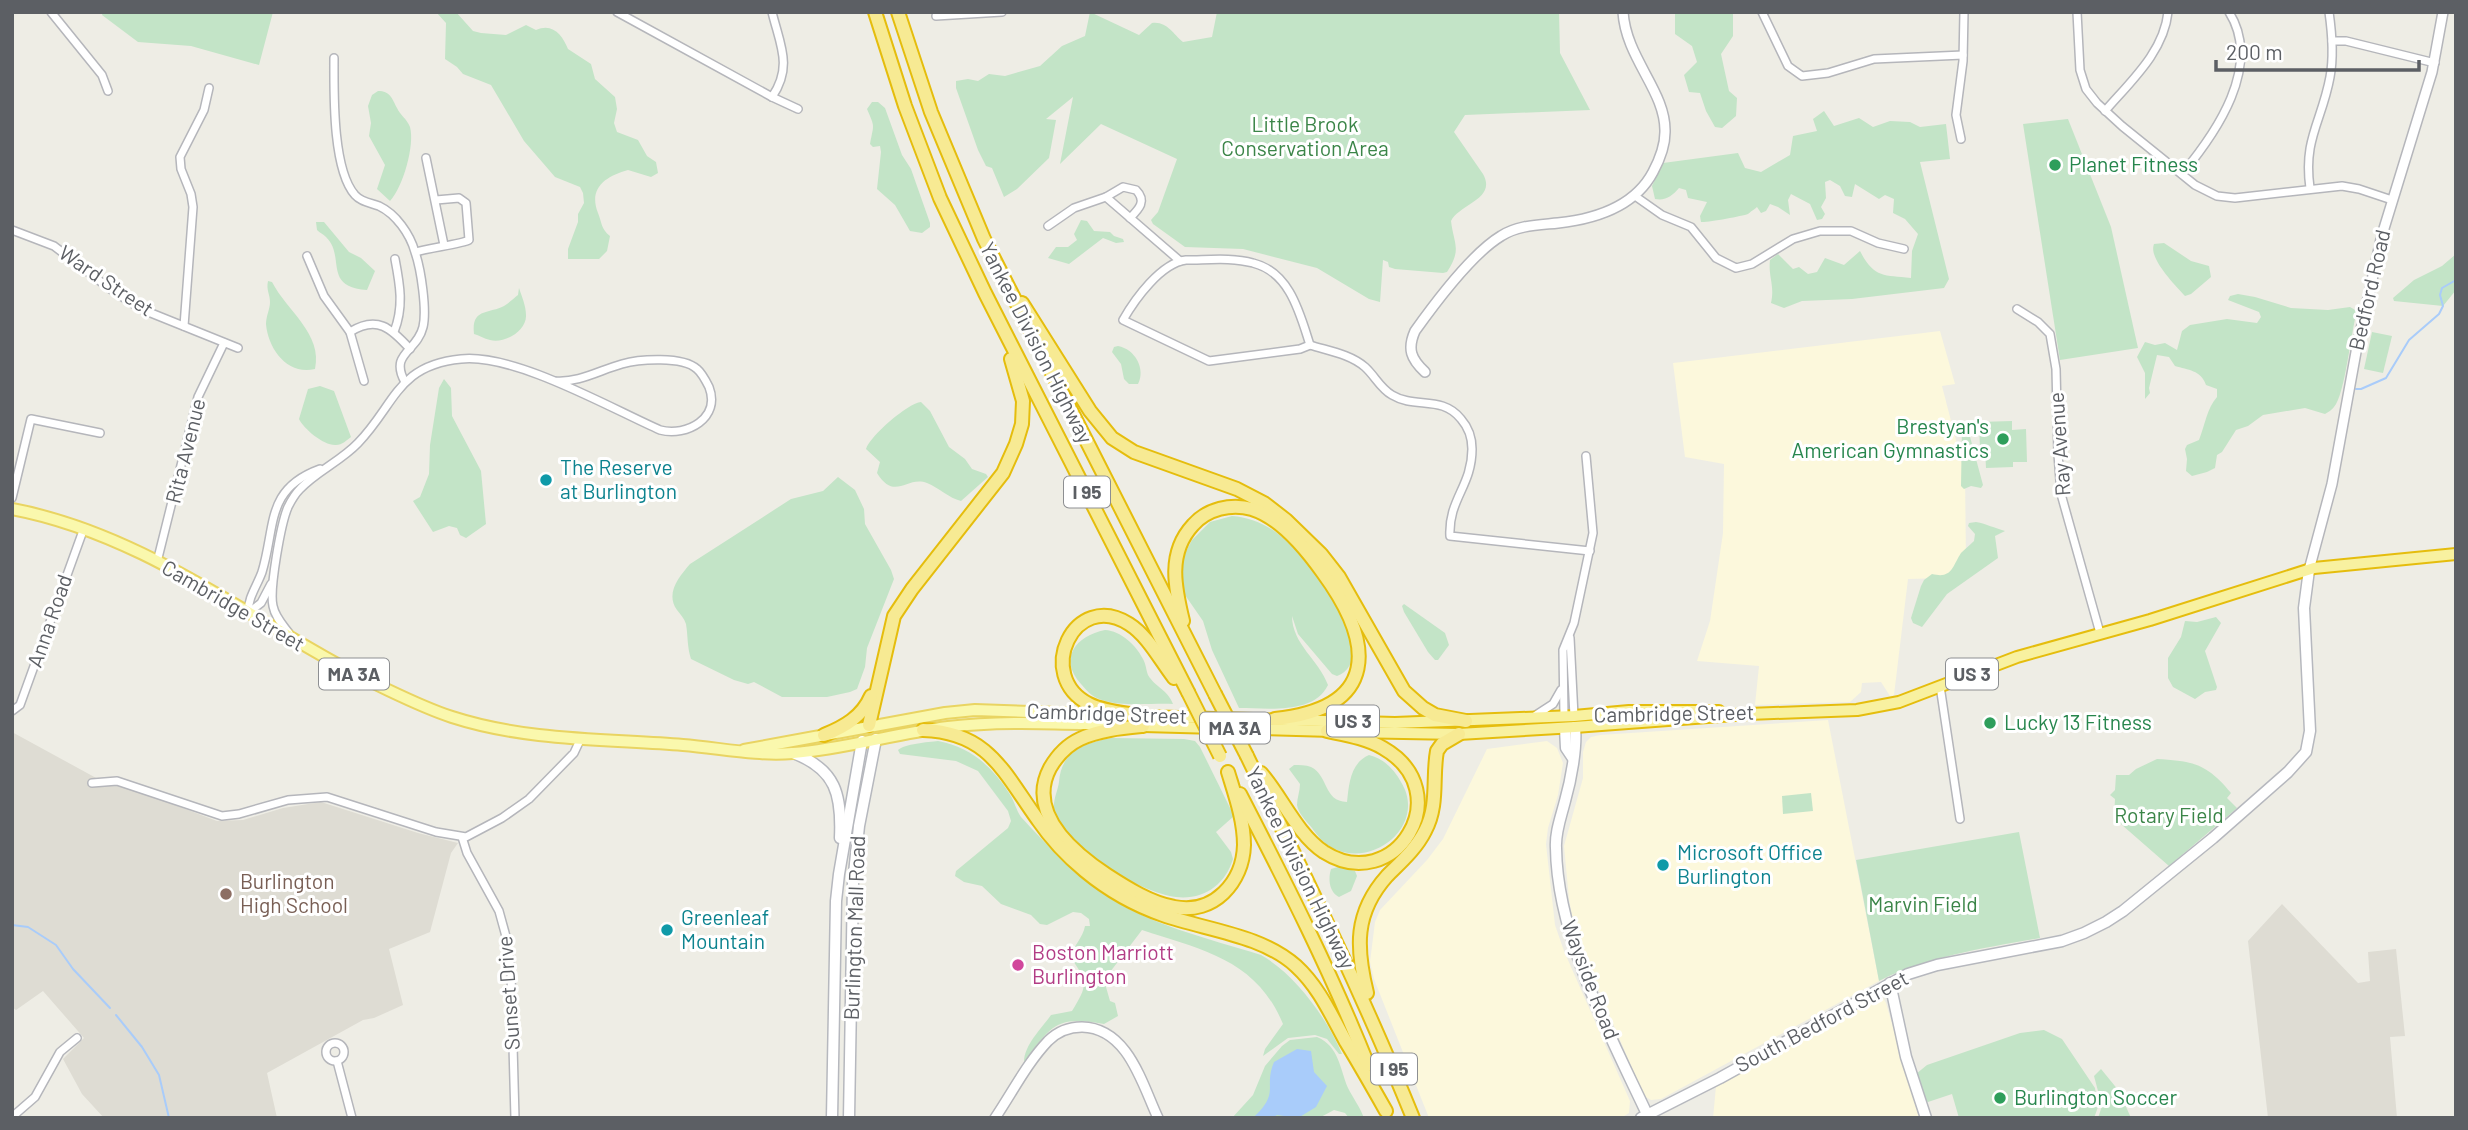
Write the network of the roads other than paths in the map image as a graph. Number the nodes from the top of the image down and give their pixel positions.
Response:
1 (51, 12) edge
2 (617, 12) edge
3 (772, 12) edge
4 (874, 12) edge
5 (898, 12) edge
6 (1003, 12) edge
7 (1623, 12) edge
8 (1762, 12) edge
9 (1964, 12) edge
10 (2077, 12) edge
11 (2168, 12) edge
12 (2229, 12) edge
13 (2329, 12) edge
14 (2443, 12) edge
15 (936, 16) dead end
16 (2332, 40) junction
17 (1964, 55) junction
18 (334, 58) dead end
19 (2435, 62) junction
20 (209, 88) dead end
21 (108, 91) dead end
22 (772, 97) junction
23 (798, 108) dead end
24 (2105, 111) junction
25 (1961, 139) dead end
26 (426, 158) dead end
27 (2182, 174) junction
28 (2310, 188) junction
29 (1635, 196) junction
30 (1106, 197) junction
31 (436, 200) junction
32 (2392, 200) junction
33 (1130, 218) junction
34 (1048, 226) dead end
35 (12, 230) edge
36 (444, 245) junction
37 (1904, 249) dead end
38 (415, 252) junction
39 (307, 256) dead end
40 (395, 259) dead end
41 (1180, 261) junction
42 (1000, 272) junction
43 (985, 293) junction
44 (2017, 309) dead end
45 (184, 326) junction
46 (350, 332) junction
47 (394, 332) junction
48 (225, 343) junction
49 (1310, 345) junction
50 (238, 348) dead end
51 (410, 349) junction
52 (1425, 372) dead end
53 (364, 381) dead end
54 (555, 381) junction
55 (405, 382) junction
56 (100, 433) dead end
57 (1586, 456) dead end
58 (327, 466) junction
59 (12, 498) edge
60 (12, 509) edge
61 (84, 528) junction
62 (1590, 551) junction
63 (2456, 554) edge
64 (157, 562) junction
65 (276, 566) junction
66 (2309, 570) junction
67 (248, 613) junction
68 (2100, 633) junction
69 (1570, 638) junction
70 (295, 640) junction
71 (1189, 642) junction
72 (885, 653) junction
73 (1563, 682) junction
74 (1940, 686) junction
75 (1188, 692) junction
76 (12, 711) edge
77 (1529, 717) junction
78 (1275, 719) junction
79 (1143, 721) junction
80 (1465, 721) junction
81 (1569, 722) junction
82 (869, 726) junction
83 (923, 730) junction
84 (1327, 731) junction
85 (1459, 734) junction
86 (824, 735) junction
87 (581, 737) junction
88 (876, 739) junction
89 (862, 741) junction
90 (741, 750) junction
91 (792, 753) junction
92 (1247, 757) junction
93 (1228, 772) junction
94 (92, 783) dead end
95 (1960, 819) dead end
96 (462, 837) junction
97 (839, 874) junction
98 (1890, 984) junction
99 (1373, 1021) junction
100 (77, 1038) dead end
101 (337, 1060) dead end
102 (1387, 1114) edge
103 (12, 1117) edge
104 (1646, 1117) edge
105 (352, 1118) edge
106 (515, 1118) edge
107 (832, 1118) edge
108 (849, 1118) edge
109 (995, 1118) edge
110 (1158, 1118) edge
111 (1413, 1118) edge
112 (1926, 1118) edge

1 - 21 street
2 - 22 street
3 - 22 street
4 - 43 highway, Yankee Division Highway / I 95
5 - 42 highway, Yankee Division Highway / I 95
6 - 15 street
7 - 29 street
8 - 17 street
9 - 17 street
10 - 24 street
11 - 24 street
12 - 27 street
13 - 16 street
14 - 19 street, Bedford Road
16 - 19 street
16 - 28 street
17 - 25 street
18 - 38 street
19 - 32 street, Bedford Road
20 - 45 street
22 - 23 street
24 - 27 street
26 - 31 street
27 - 28 street
28 - 32 street
29 - 37 street
29 - 52 street
30 - 33 street
30 - 33 street
30 - 34 street
31 - 36 street
31 - 36 street
32 - 66 street, Bedford Road
33 - 41 street
35 - 45 street, Ward Street
36 - 38 street
38 - 51 street
39 - 46 street
40 - 47 street
41 - 49 street
41 - 49 street
42 - 71 highway, Yankee Division Highway / I 95
42 - 80 highway
43 - 72 highway
43 - 75 highway, Yankee Division Highway / I 95
44 - 68 street, Ray Avenue
45 - 48 street, Ward Street
46 - 47 street
46 - 53 street
47 - 51 street
48 - 50 street, Ward Street
48 - 64 street, Rita Avenue
49 - 62 street
51 - 55 street
54 - 54 street
54 - 55 street
55 - 58 street
56 - 59 street
57 - 62 street
58 - 65 street
58 - 67 street
60 - 61 main road, Cambridge Street / MA 3A
61 - 64 main road, Cambridge Street / MA 3A
61 - 76 street, Anna Road
62 - 69 street
63 - 66 highway, US 3
64 - 67 main road, Cambridge Street / MA 3A
65 - 67 street
65 - 70 street
66 - 68 highway, Cambridge Street / US 3
66 - 98 main road, South Bedford Street
67 - 70 main road, Cambridge Street / MA 3A
68 - 74 highway, Cambridge Street / US 3
69 - 73 street
69 - 81 street
70 - 87 main road, Cambridge Street / MA 3A
71 - 78 highway
71 - 92 highway, Yankee Division Highway / I 95, bridge
72 - 82 highway
72 - 86 highway
73 - 77 street
73 - 81 street
74 - 81 highway, Cambridge Street / US 3
74 - 95 street
75 - 79 highway, US 3
75 - 93 highway, Yankee Division Highway / I 95, bridge
77 - 80 highway, Cambridge Street / US 3
77 - 81 highway, Cambridge Street / US 3
78 - 79 highway, Cambridge Street / US 3
78 - 80 highway, Cambridge Street / US 3
79 - 82 main road, Cambridge Street / MA 3A
79 - 83 main road, Cambridge Street / MA 3A
79 - 84 highway, Cambridge Street / MA 3A
79 - 93 highway
81 - 85 highway, Cambridge Street / US 3
81 - 104 main road, Wayside Road
82 - 86 main road, Cambridge Street / MA 3A
82 - 88 main road
82 - 89 main road
83 - 88 main road, Cambridge Street / MA 3A
83 - 102 highway
84 - 85 highway, Cambridge Street / MA 3A
84 - 92 highway
85 - 99 highway
86 - 90 main road, Cambridge Street / MA 3A
87 - 90 main road, Cambridge Street / MA 3A
87 - 96 street
88 - 89 main road, Cambridge Street / MA 3A
88 - 108 main road, Burlington Mall Road
89 - 91 main road, Cambridge Street / MA 3A
89 - 97 main road, Burlington Mall Road
90 - 91 main road, Cambridge Street / MA 3A
91 - 97 main road, Burlington Mall Road
92 - 99 highway, Yankee Division Highway / I 95
93 - 102 highway, Yankee Division Highway / I 95
94 - 96 street
96 - 106 street, Sunset Drive
97 - 107 main road, Burlington Mall Road
98 - 104 main road, South Bedford Street
98 - 112 main road
99 - 111 highway, Yankee Division Highway / I 95
100 - 103 street
101 - 105 street
109 - 110 street

